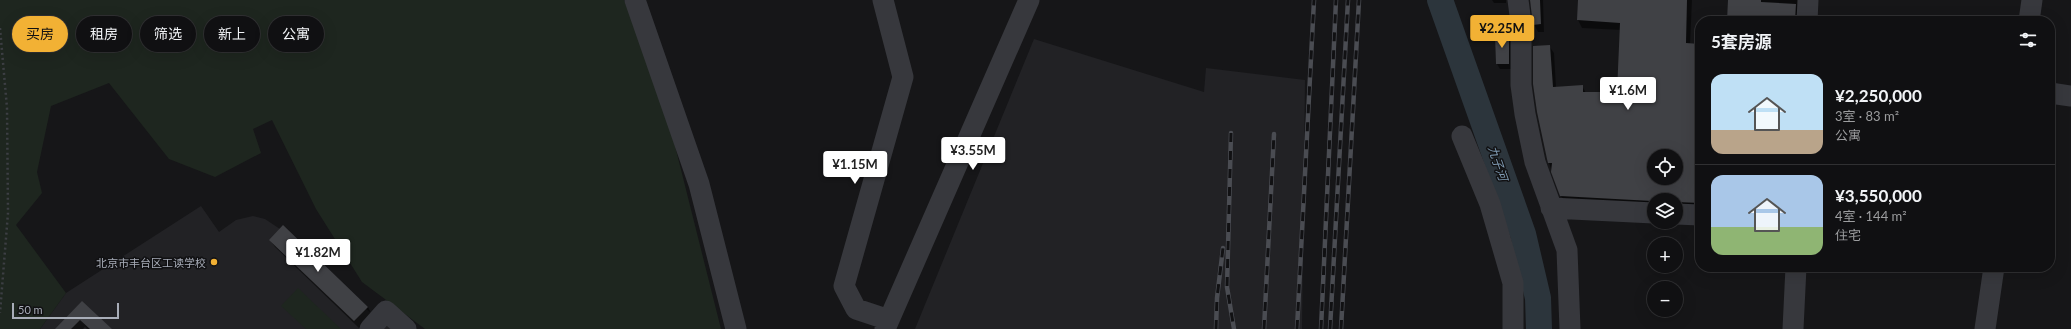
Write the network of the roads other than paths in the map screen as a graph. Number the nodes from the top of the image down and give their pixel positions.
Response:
1 (635, 0) edge
2 (883, 0) edge
3 (1029, 0) edge
4 (1518, 0) edge
5 (1808, 0) edge
6 (2032, 0) edge
7 (1807, 16) edge
8 (2030, 16) edge
9 (2055, 94) edge
10 (2071, 96) edge
11 (1462, 136) dead end
12 (1551, 208) junction
13 (1647, 213) edge
14 (1683, 214) edge
15 (1695, 215) edge
16 (1796, 272) edge
17 (1993, 272) edge
18 (887, 324) edge
19 (370, 329) edge
20 (406, 329) edge
21 (736, 329) edge
22 (1513, 329) edge
23 (1570, 329) edge
24 (1793, 329) edge
25 (1985, 329) edge

1 - 21 street
2 - 18 street
3 - 18 street
4 - 12 street
5 - 7 street
6 - 8 street
9 - 10 street
11 - 22 street
12 - 13 street
12 - 23 street
14 - 15 street
16 - 24 street
17 - 25 street
19 - 20 street

